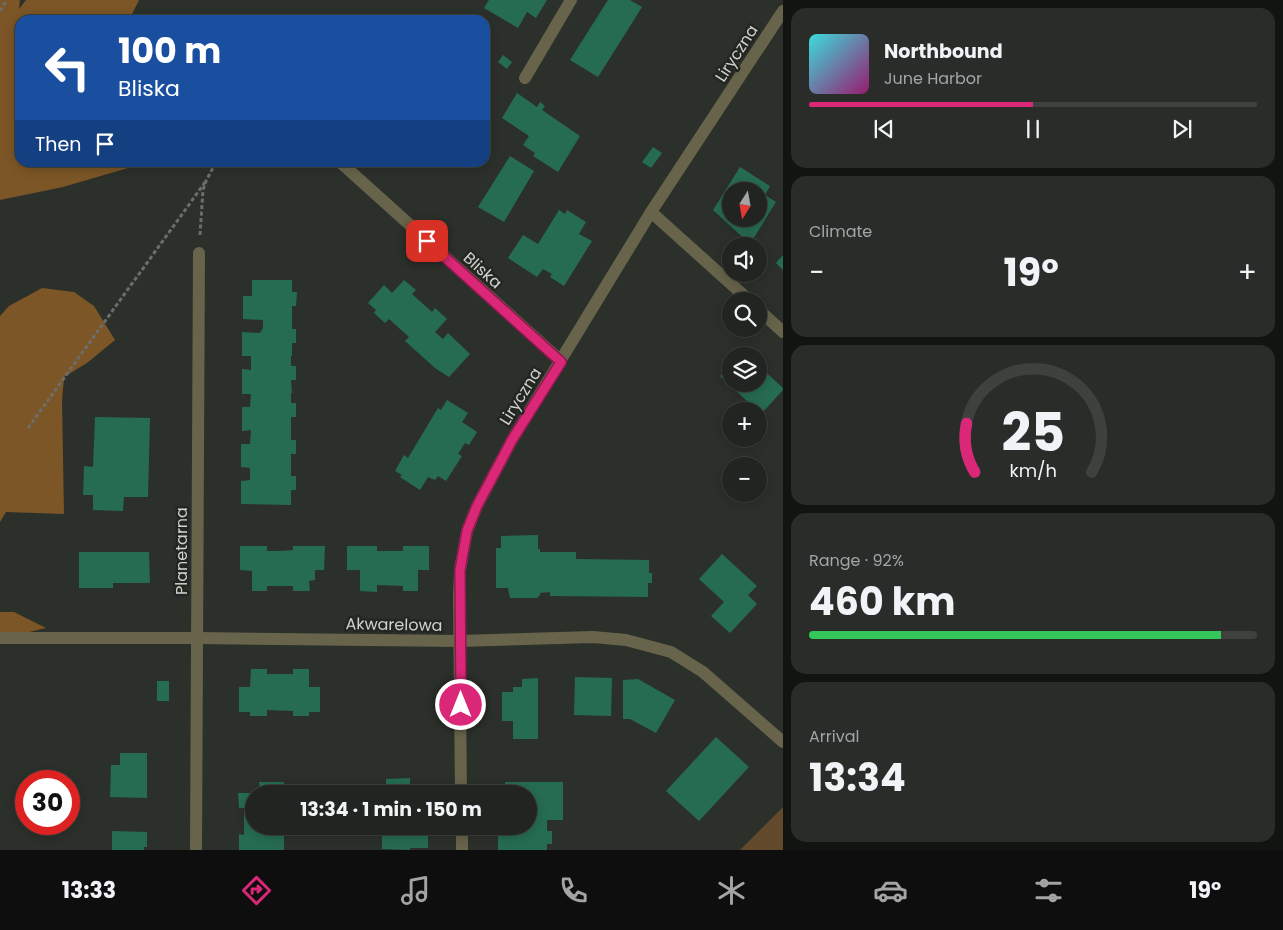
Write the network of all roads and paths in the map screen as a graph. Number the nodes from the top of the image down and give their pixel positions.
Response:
1 (7, 0) edge
2 (571, 0) edge
3 (0, 11) edge
4 (783, 11) edge
5 (525, 78) dead end
6 (213, 167) edge
7 (346, 167) edge
8 (206, 181) junction
9 (651, 212) junction
10 (199, 253) joint
11 (740, 292) edge
12 (767, 317) edge
13 (783, 332) edge
14 (561, 362) junction
15 (28, 428) dead end
16 (0, 638) edge
17 (197, 638) junction
18 (460, 642) junction
19 (783, 742) edge
20 (461, 785) edge
21 (462, 835) edge
22 (196, 850) edge
23 (462, 850) edge

1 - 3 path
2 - 5 street
4 - 9 street, Liryczna
6 - 8 path
7 - 14 street, Bliska
8 - 10 path
8 - 15 path
9 - 11 street
9 - 14 street, Liryczna
10 - 17 street, Planetarna
12 - 13 street
14 - 18 street, Liryczna
16 - 17 street, Akwarelowa
17 - 18 street, Akwarelowa
17 - 22 street, Planetarna
18 - 19 street, Akwarelowa
18 - 20 street, Liryczna
21 - 23 street

